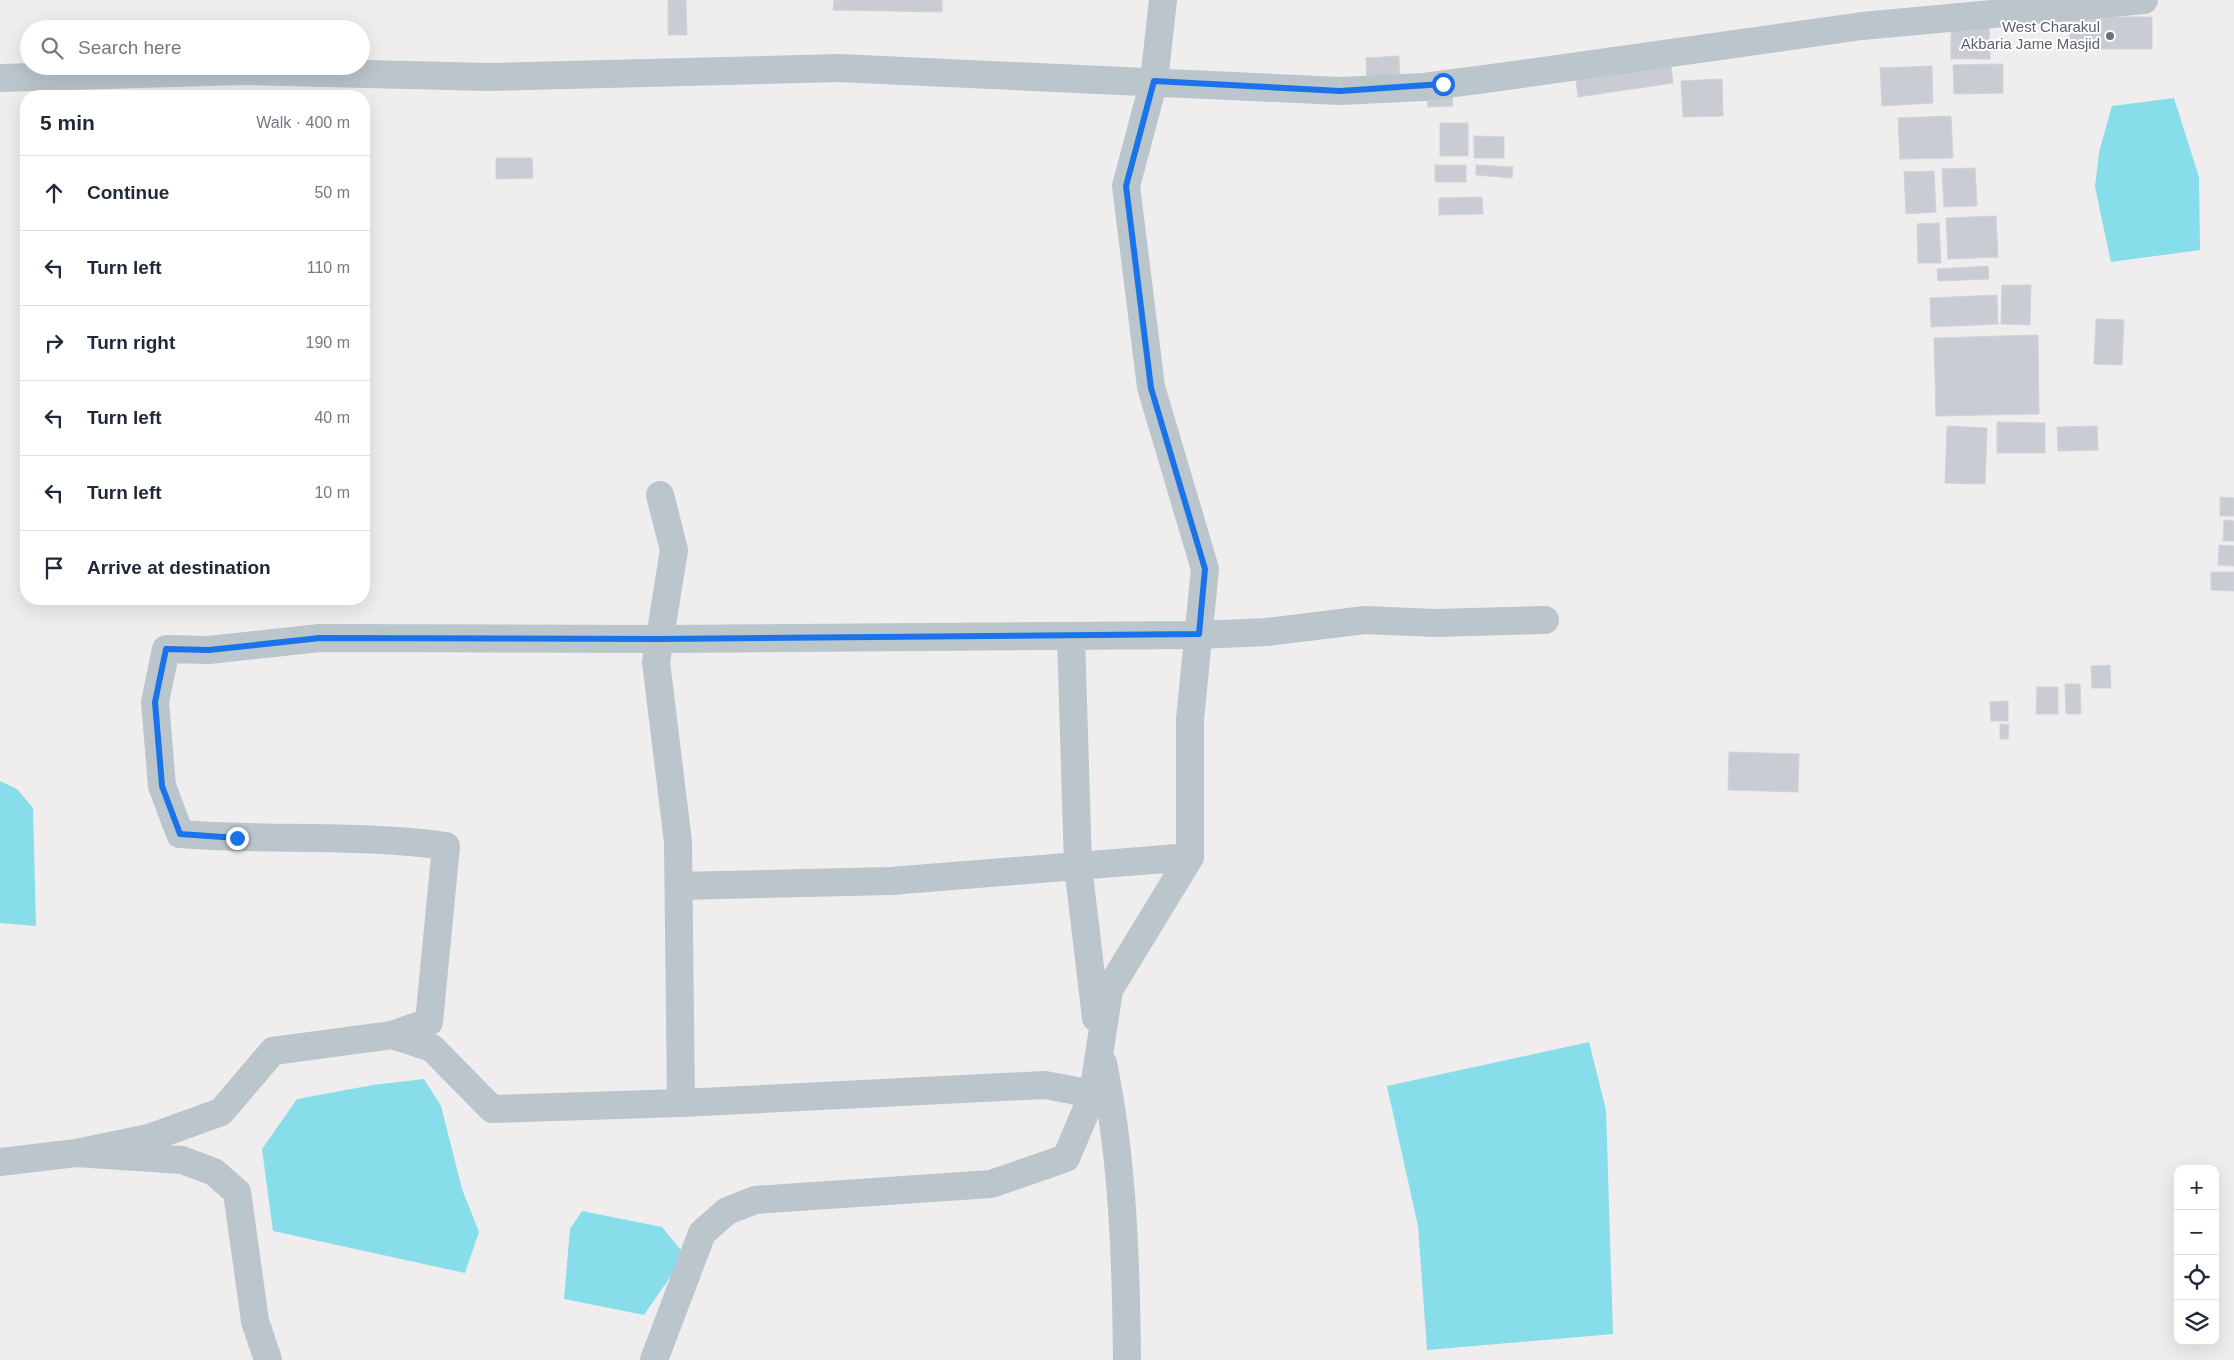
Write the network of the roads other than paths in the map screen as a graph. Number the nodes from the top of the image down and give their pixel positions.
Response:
1 (1162, 0) edge
2 (2144, 0) edge
3 (370, 74) edge
4 (105, 75) edge
5 (0, 78) edge
6 (1154, 81) junction
7 (660, 495) dead end
8 (1545, 620) dead end
9 (1199, 634) junction
10 (1071, 636) junction
11 (660, 639) junction
12 (1190, 857) junction
13 (1078, 866) junction
14 (679, 886) junction
15 (392, 1035) junction
16 (1100, 1047) junction
17 (1093, 1094) junction
18 (681, 1103) junction
19 (76, 1154) junction
20 (0, 1162) edge
21 (268, 1360) edge
22 (654, 1360) edge
23 (1127, 1360) edge

1 - 6 street
2 - 6 street
3 - 6 street
4 - 5 street
6 - 9 street
7 - 11 street
8 - 9 street
9 - 10 street
9 - 12 street
10 - 11 street
10 - 13 street
11 - 14 street
11 - 15 street
12 - 13 street
12 - 16 street
13 - 14 street
13 - 16 street
14 - 18 street
15 - 18 street
15 - 19 street
16 - 17 street
16 - 23 street
17 - 18 street
17 - 22 street
19 - 20 street
19 - 21 street

